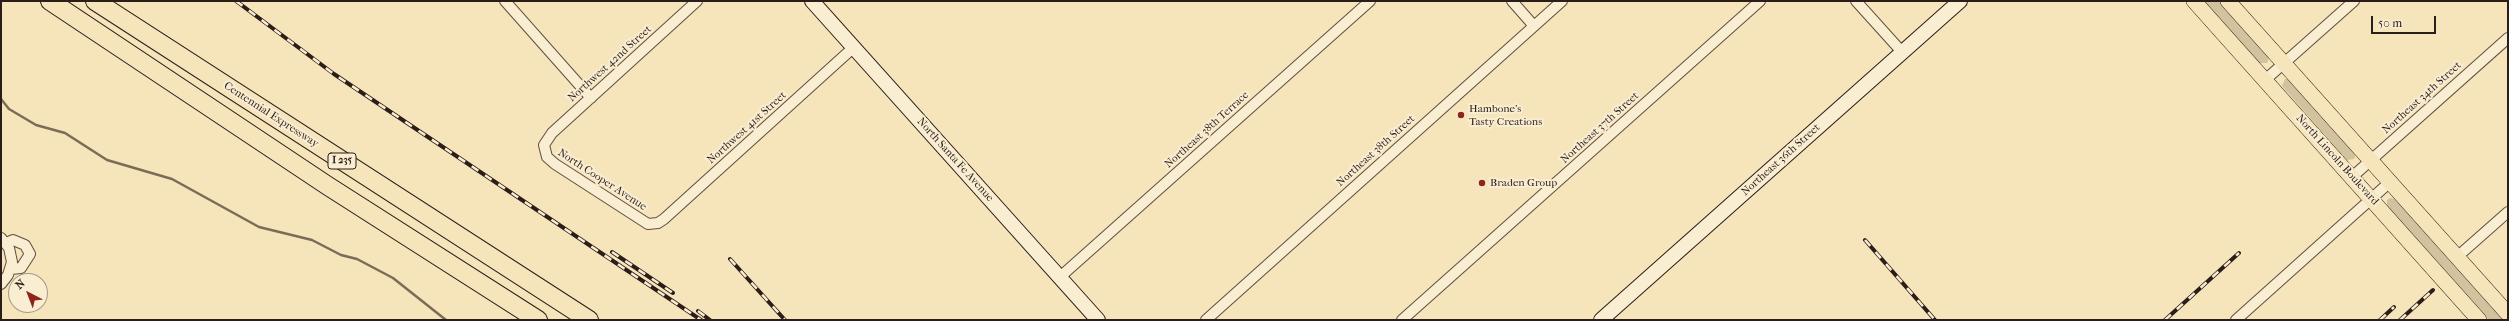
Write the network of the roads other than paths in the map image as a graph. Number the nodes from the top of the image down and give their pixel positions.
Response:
1 (50, 1) edge
2 (94, 1) edge
3 (505, 1) edge
4 (698, 1) edge
5 (812, 1) edge
6 (1370, 1) edge
7 (1512, 1) edge
8 (1562, 1) edge
9 (1760, 1) edge
10 (1856, 1) edge
11 (1960, 1) edge
12 (2194, 1) edge
13 (2228, 1) edge
14 (2354, 1) edge
15 (1534, 26) junction
16 (2508, 38) edge
17 (854, 47) junction
18 (1902, 52) junction
19 (2284, 63) junction
20 (2265, 80) junction
21 (591, 98) junction
22 (544, 148) joint
23 (2370, 160) junction
24 (2352, 177) junction
25 (2390, 182) junction
26 (2371, 199) junction
27 (2508, 212) edge
28 (655, 224) joint
29 (3, 240) edge
30 (2457, 257) junction
31 (11, 269) junction
32 (1060, 278) junction
33 (2, 283) edge
34 (2508, 314) edge
35 (538, 320) edge
36 (589, 320) edge
37 (1098, 320) edge
38 (1206, 320) edge
39 (1402, 320) edge
40 (1602, 320) edge
41 (2236, 320) edge
42 (2479, 320) edge

1 - 35 highway, I 235
2 - 36 highway, Centennial Expressway / I 235
3 - 21 street
4 - 21 street, Northwest 42nd Street
5 - 17 main road, North Santa Fe Avenue
6 - 32 street, Northeast 38th Terrace
7 - 15 street
8 - 15 street, Northeast 38th Street
9 - 39 street, Northeast 37th Street
10 - 18 street
11 - 18 main road, Northeast 36th Street
12 - 20 main road, North Lincoln Boulevard
13 - 19 main road
14 - 19 street
15 - 38 street, Northeast 38th Street
16 - 23 street, Northeast 34th Street
17 - 28 street, Northwest 41st Street
17 - 32 main road, North Santa Fe Avenue
18 - 40 main road, Northeast 36th Street
19 - 20 street
19 - 23 main road
20 - 24 main road, North Lincoln Boulevard
21 - 22 street, Northwest 42nd Street
22 - 28 street, North Cooper Avenue
23 - 24 street, Northeast 34th Street
23 - 25 main road
24 - 26 main road, North Lincoln Boulevard
25 - 26 street
25 - 30 main road
26 - 41 street
26 - 42 main road, North Lincoln Boulevard
27 - 30 street
29 - 31 street
29 - 31 street
30 - 34 main road
31 - 33 street
32 - 37 main road, North Santa Fe Avenue

